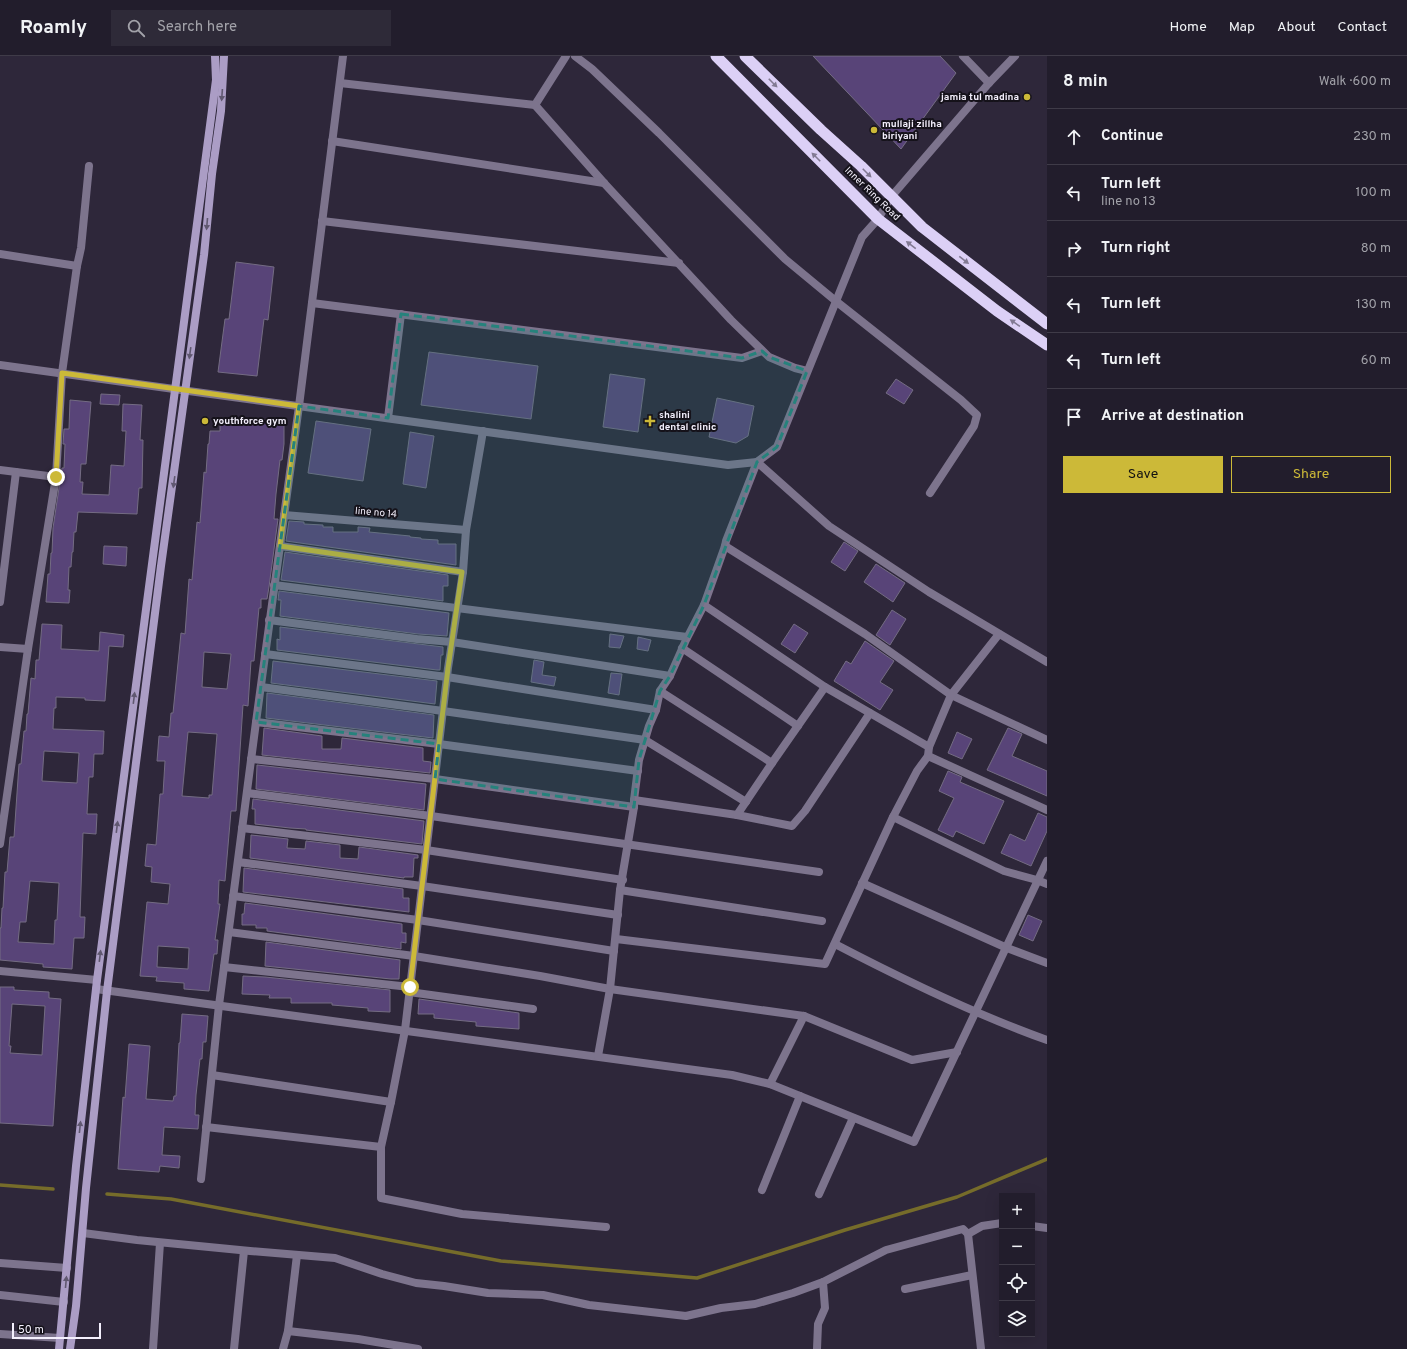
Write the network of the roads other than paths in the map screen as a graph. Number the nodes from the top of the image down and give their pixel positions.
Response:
1 (215, 56) edge
2 (224, 56) edge
3 (343, 56) edge
4 (566, 56) edge
5 (575, 56) edge
6 (716, 56) edge
7 (745, 56) edge
8 (963, 56) edge
9 (1015, 56) edge
10 (340, 83) junction
11 (989, 83) junction
12 (535, 105) junction
13 (332, 142) junction
14 (89, 166) dead end
15 (604, 183) junction
16 (891, 197) junction
17 (878, 219) junction
18 (322, 221) junction
19 (0, 254) edge
20 (679, 263) junction
21 (77, 266) junction
22 (837, 302) junction
23 (312, 303) junction
24 (400, 314) junction
25 (1047, 324) edge
26 (1047, 345) edge
27 (762, 351) junction
28 (0, 364) edge
29 (807, 371) junction
30 (62, 373) junction
31 (174, 389) junction
32 (185, 390) junction
33 (299, 406) junction
34 (388, 418) junction
35 (484, 431) junction
36 (757, 462) junction
37 (0, 470) edge
38 (16, 472) junction
39 (56, 477) junction
40 (930, 493) dead end
41 (284, 515) junction
42 (466, 530) junction
43 (280, 546) junction
44 (725, 546) junction
45 (462, 572) junction
46 (274, 585) junction
47 (0, 602) edge
48 (704, 605) junction
49 (457, 607) junction
50 (269, 620) junction
51 (999, 634) junction
52 (688, 637) junction
53 (452, 642) junction
54 (0, 648) edge
55 (682, 648) junction
56 (28, 649) junction
57 (265, 654) junction
58 (1047, 662) edge
59 (670, 676) junction
60 (447, 677) junction
61 (260, 687) junction
62 (825, 687) junction
63 (660, 691) junction
64 (950, 695) junction
65 (443, 710) junction
66 (656, 710) junction
67 (870, 713) junction
68 (256, 722) junction
69 (798, 726) junction
70 (645, 740) junction
71 (1047, 740) edge
72 (439, 744) junction
73 (929, 747) junction
74 (928, 756) junction
75 (251, 759) junction
76 (772, 763) junction
77 (638, 771) junction
78 (435, 779) junction
79 (247, 793) junction
80 (746, 802) junction
81 (634, 804) junction
82 (1047, 810) edge
83 (737, 815) junction
84 (431, 816) junction
85 (893, 817) junction
86 (1, 820) edge
87 (242, 828) junction
88 (0, 844) edge
89 (627, 846) junction
90 (426, 850) junction
91 (1047, 861) edge
92 (238, 862) junction
93 (819, 872) dead end
94 (622, 880) junction
95 (1037, 880) junction
96 (862, 884) junction
97 (1047, 884) edge
98 (422, 886) junction
99 (620, 890) junction
100 (233, 896) junction
101 (618, 915) junction
102 (418, 920) junction
103 (822, 921) dead end
104 (229, 932) junction
105 (616, 939) junction
106 (835, 944) junction
107 (1007, 948) junction
108 (614, 951) junction
109 (414, 956) junction
110 (1047, 964) edge
111 (224, 967) junction
112 (0, 971) edge
113 (97, 980) junction
114 (96, 989) junction
115 (410, 989) junction
116 (610, 989) junction
117 (107, 991) junction
118 (219, 1005) junction
119 (533, 1009) dead end
120 (976, 1012) junction
121 (804, 1016) junction
122 (405, 1030) junction
123 (1047, 1040) edge
124 (957, 1052) junction
125 (598, 1056) junction
126 (212, 1076) junction
127 (770, 1084) junction
128 (800, 1096) junction
129 (391, 1102) junction
130 (853, 1118) junction
131 (206, 1127) junction
132 (381, 1147) junction
133 (201, 1179) dead end
134 (74, 1186) junction
135 (86, 1188) junction
136 (762, 1190) dead end
137 (819, 1194) dead end
138 (999, 1223) edge
139 (1035, 1226) edge
140 (606, 1227) dead end
141 (1047, 1228) edge
142 (83, 1233) junction
143 (968, 1234) junction
144 (160, 1243) junction
145 (244, 1251) junction
146 (297, 1255) junction
147 (0, 1263) edge
148 (67, 1268) junction
149 (972, 1275) junction
150 (823, 1282) junction
151 (905, 1289) dead end
152 (0, 1295) edge
153 (64, 1302) junction
154 (288, 1331) junction
155 (0, 1334) edge
156 (60, 1338) junction
157 (59, 1349) edge
158 (70, 1349) edge
159 (153, 1349) edge
160 (234, 1349) edge
161 (284, 1349) edge
162 (418, 1349) edge
163 (817, 1349) edge
164 (980, 1349) edge

1 - 31 main road
2 -> 32 main road
3 - 10 street
4 - 12 street
5 - 22 street
17 -> 6 highway, Inner Ring Road
7 -> 16 highway, Inner Ring Road
8 - 11 street
9 - 11 street
10 - 12 street
10 - 13 street
11 - 16 street
12 - 15 street
13 - 15 street
13 - 18 street
14 - 21 street
15 - 20 street
16 - 17 street
16 -> 25 highway, Inner Ring Road
17 - 22 street
26 -> 17 highway, Inner Ring Road
18 - 20 street
18 - 23 street
19 - 21 street
20 - 27 street
21 - 30 street
22 - 29 street
22 - 40 street
23 - 24 street
23 - 33 street
24 - 27 street
24 - 34 street
27 - 29 street
28 - 30 street
29 - 36 street
30 - 31 street
30 - 39 street
31 - 32 street
113 -> 31 main road
32 - 33 street
32 -> 117 main road
33 - 34 street
33 - 41 street
34 - 35 street
35 - 36 street
35 - 42 street
36 - 44 street
36 - 51 street
37 - 38 street
38 - 39 street
38 - 47 street
39 - 56 street
41 - 42 street, line no 14
41 - 43 street
42 - 45 street
43 - 45 street
43 - 46 street
44 - 48 street
44 - 64 street
45 - 49 street
46 - 49 street
46 - 50 street
48 - 52 street
48 - 62 street
49 - 52 street
49 - 53 street
50 - 53 street
50 - 57 street
51 - 58 street
51 - 64 street
52 - 55 street
53 - 59 street
53 - 60 street
54 - 56 street
55 - 59 street
55 - 69 street
56 - 86 street
57 - 60 street
57 - 61 street
59 - 63 street
60 - 65 street
60 - 66 street
61 - 65 street
61 - 68 street
62 - 67 street
62 - 69 street
63 - 66 street
63 - 76 street
64 - 71 street
64 - 73 street
65 - 70 street
65 - 72 street
66 - 70 street
67 - 73 street
67 - 83 street
68 - 72 street
68 - 75 street
69 - 76 street
70 - 77 street
70 - 80 street
72 - 77 street
72 - 78 street
73 - 74 street
74 - 82 street
74 - 85 street
75 - 78 street
75 - 79 street
76 - 80 street
77 - 81 street
78 - 81 street
78 - 84 street
79 - 84 street
79 - 87 street
80 - 83 street
81 - 83 street
81 - 89 street
84 - 89 street
84 - 90 street
85 - 95 street
85 - 96 street
86 - 88 street
87 - 90 street
87 - 92 street
89 - 93 street
89 - 94 street
90 - 94 street
90 - 98 street
91 - 95 street
92 - 98 street
92 - 100 street
94 - 99 street
95 - 97 street
95 - 107 street
96 - 106 street
96 - 107 street
98 - 101 street
98 - 102 street
99 - 101 street
99 - 103 street
100 - 102 street
100 - 104 street
101 - 105 street
102 - 108 street
102 - 109 street
104 - 109 street
104 - 111 street
105 - 106 street
105 - 108 street
106 - 120 street
107 - 110 street
107 - 120 street
108 - 116 street
109 - 115 street
109 - 116 street
111 - 115 street
111 - 118 street
112 - 113 street
113 - 114 main road
114 - 117 street
134 -> 114 main road
115 - 119 street
115 - 122 street
116 - 121 street
116 - 125 street
117 - 118 street
117 - 135 main road
118 - 122 street
118 - 126 street
120 - 123 street
120 - 124 street
121 - 124 street
121 - 127 street
122 - 125 street
122 - 129 street
124 - 130 street
125 - 127 street
126 - 129 street
126 - 131 street
127 - 128 street
128 - 130 street
128 - 136 street
129 - 132 street
130 - 137 street
131 - 132 street
131 - 133 street
132 - 140 street
134 - 135 main road
134 - 148 main road
135 - 142 main road
138 - 143 street
139 - 141 street
142 - 144 street
142 - 158 main road
143 - 149 street
143 - 150 street
144 - 145 street
144 - 159 street
145 - 146 street
145 - 160 street
146 - 150 street
146 - 154 street
147 - 148 street
153 -> 148 main road
149 - 151 street
149 - 164 street
150 - 163 street
152 - 153 street
153 - 156 main road
154 - 161 street
154 - 162 street
155 - 156 street
156 - 157 main road

